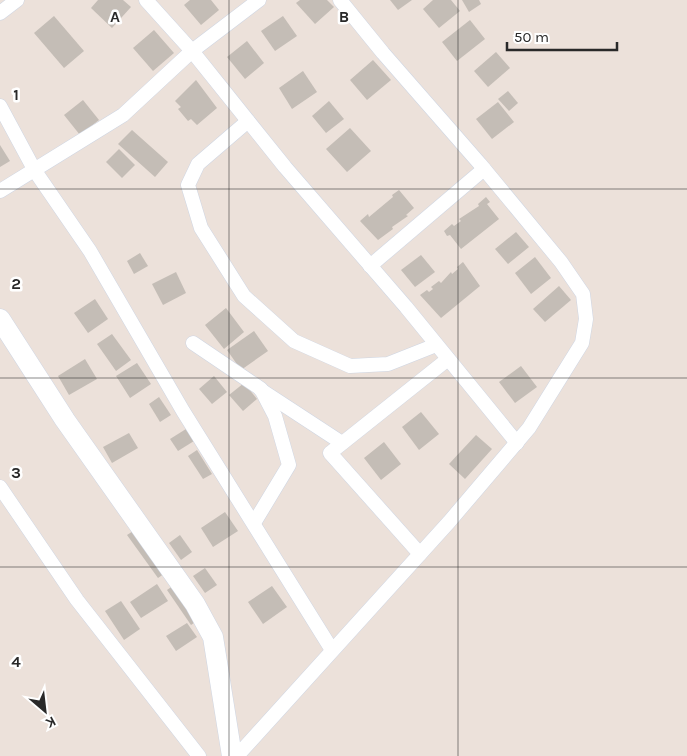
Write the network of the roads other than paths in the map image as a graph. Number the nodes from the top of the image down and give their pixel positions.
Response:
1 (17, 0) edge
2 (146, 0) edge
3 (259, 0) edge
4 (340, 0) edge
5 (0, 13) edge
6 (192, 51) junction
7 (0, 106) edge
8 (248, 121) junction
9 (484, 169) junction
10 (35, 171) junction
11 (0, 191) edge
12 (370, 266) junction
13 (0, 319) edge
14 (192, 343) dead end
15 (436, 344) junction
16 (448, 359) junction
17 (261, 389) junction
18 (342, 443) junction
19 (516, 443) junction
20 (0, 487) edge
21 (254, 523) junction
22 (420, 554) junction
23 (332, 650) junction
24 (199, 756) edge
25 (232, 756) edge
26 (237, 756) edge

1 - 5 street
2 - 6 street
3 - 6 street
4 - 9 street
6 - 8 street
6 - 10 street
7 - 10 street
8 - 12 street
8 - 15 street
9 - 12 street
9 - 19 street
10 - 11 street
10 - 21 street
12 - 15 street
13 - 25 street
14 - 17 street
15 - 16 street
16 - 18 street
16 - 19 street
17 - 18 street
17 - 21 street
18 - 22 street
19 - 22 street
20 - 24 street
21 - 23 street
22 - 23 street
23 - 26 street

